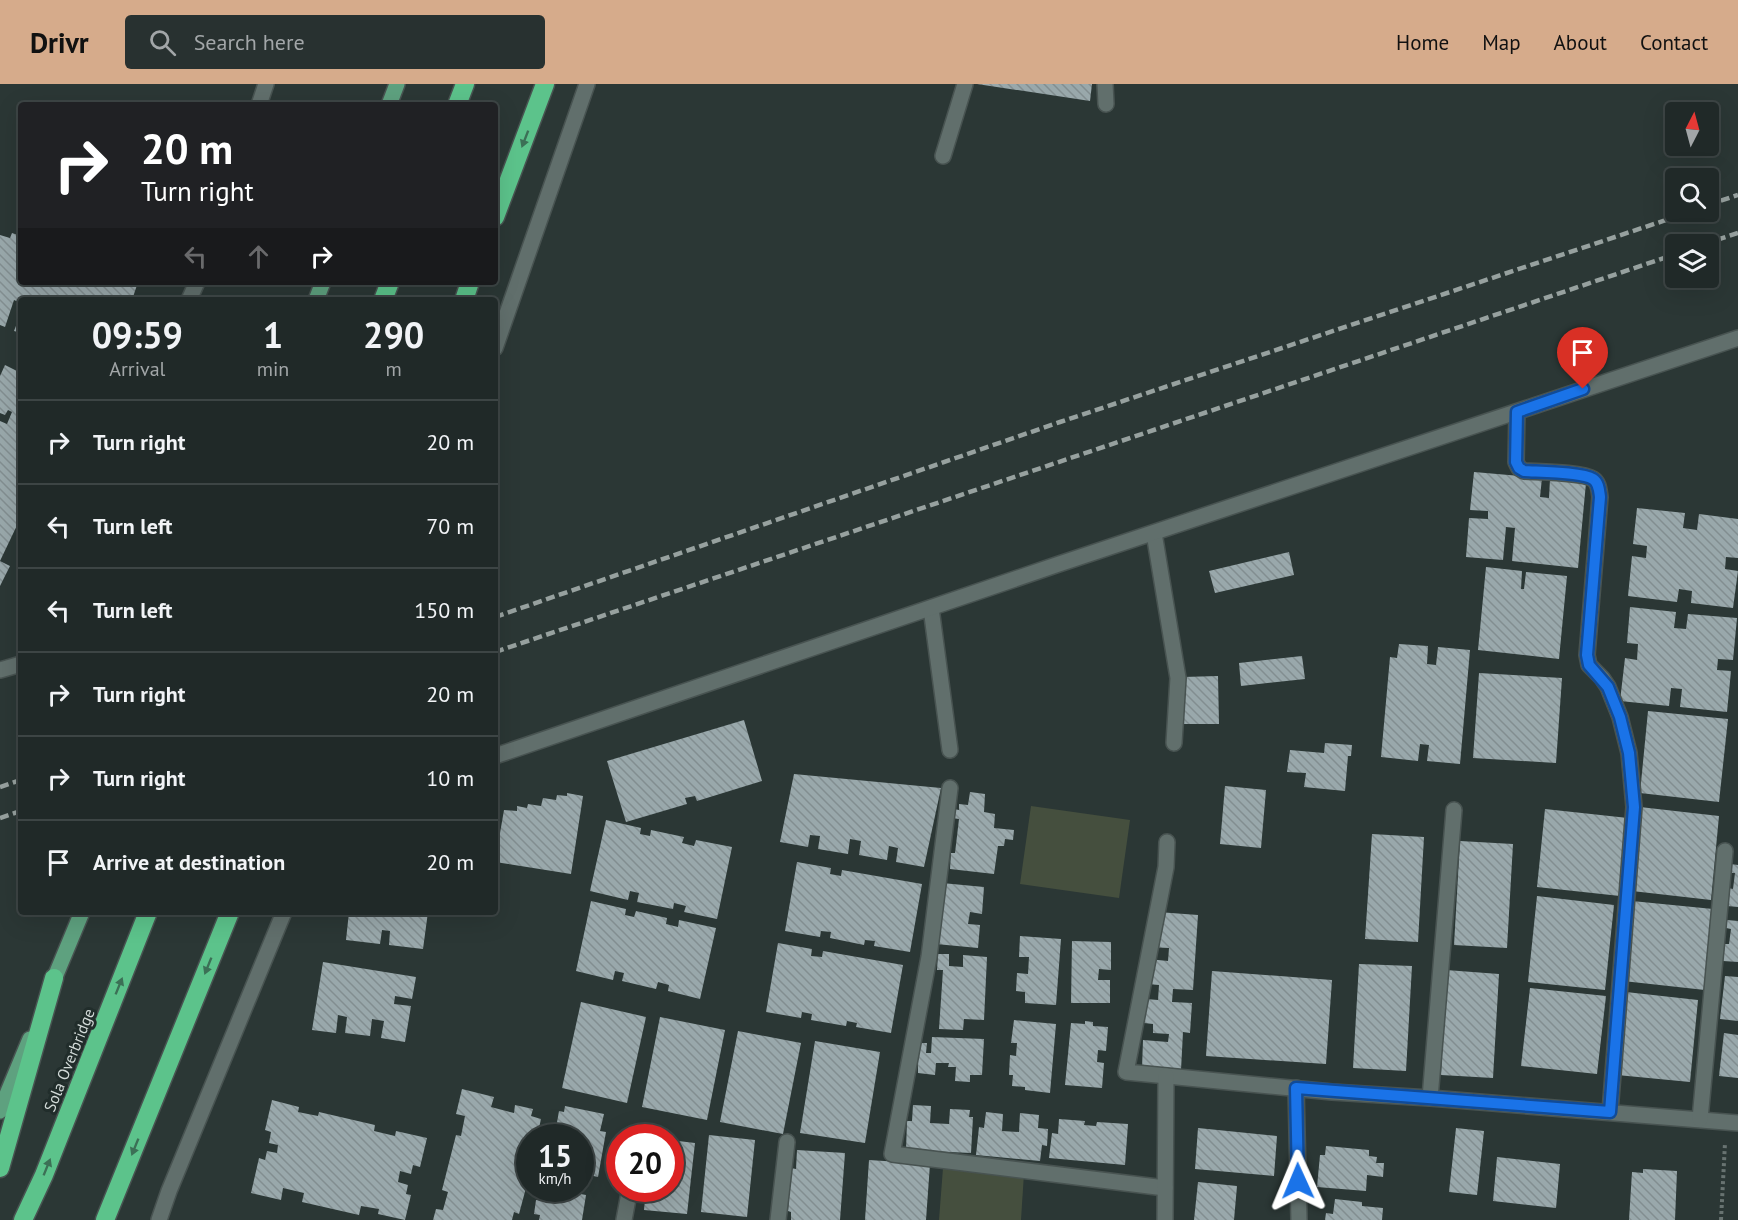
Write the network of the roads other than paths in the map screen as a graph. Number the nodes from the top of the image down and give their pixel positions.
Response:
1 (266, 84) edge
2 (397, 84) edge
3 (465, 84) edge
4 (545, 84) edge
5 (587, 84) edge
6 (965, 84) edge
7 (1105, 84) edge
8 (260, 102) edge
9 (390, 102) edge
10 (458, 102) edge
11 (1106, 104) dead end
12 (943, 156) dead end
13 (498, 209) edge
14 (1738, 338) edge
15 (498, 339) edge
16 (1517, 412) junction
17 (1154, 532) junction
18 (931, 608) junction
19 (18, 665) edge
20 (0, 670) edge
21 (1174, 743) dead end
22 (950, 750) dead end
23 (498, 755) edge
24 (950, 788) dead end
25 (1454, 810) dead end
26 (1167, 842) dead end
27 (1725, 851) dead end
28 (81, 915) edge
29 (147, 915) edge
30 (229, 915) edge
31 (283, 915) edge
32 (54, 978) junction
33 (1166, 1076) junction
34 (1296, 1088) junction
35 (1430, 1098) junction
36 (0, 1111) edge
37 (1610, 1112) junction
38 (1700, 1119) junction
39 (1732, 1123) edge
40 (787, 1142) dead end
41 (0, 1168) edge
42 (1166, 1188) junction
43 (627, 1202) edge
44 (23, 1220) edge
45 (105, 1220) edge
46 (159, 1220) edge
47 (624, 1220) edge
48 (778, 1220) edge
49 (1165, 1220) edge
50 (1299, 1220) edge

1 - 8 street
2 - 9 main road
3 - 10 highway
4 -> 13 highway
5 - 15 street
6 - 12 street
7 - 11 street
14 - 16 street
16 - 17 street
16 - 37 street
17 - 18 street
17 - 21 street
18 - 22 street
18 - 23 street
19 - 20 street
24 - 42 street
25 - 35 street
26 - 33 street
27 - 38 street
28 - 32 main road
44 -> 29 highway, Sola Overbridge
30 -> 45 highway
31 - 46 street
32 - 36 main road
32 - 41 highway
33 - 34 street
33 - 42 street
34 - 35 street
34 - 50 street
35 - 37 street
37 - 38 street
38 - 39 street
40 - 48 street
42 - 49 street
43 - 47 street

